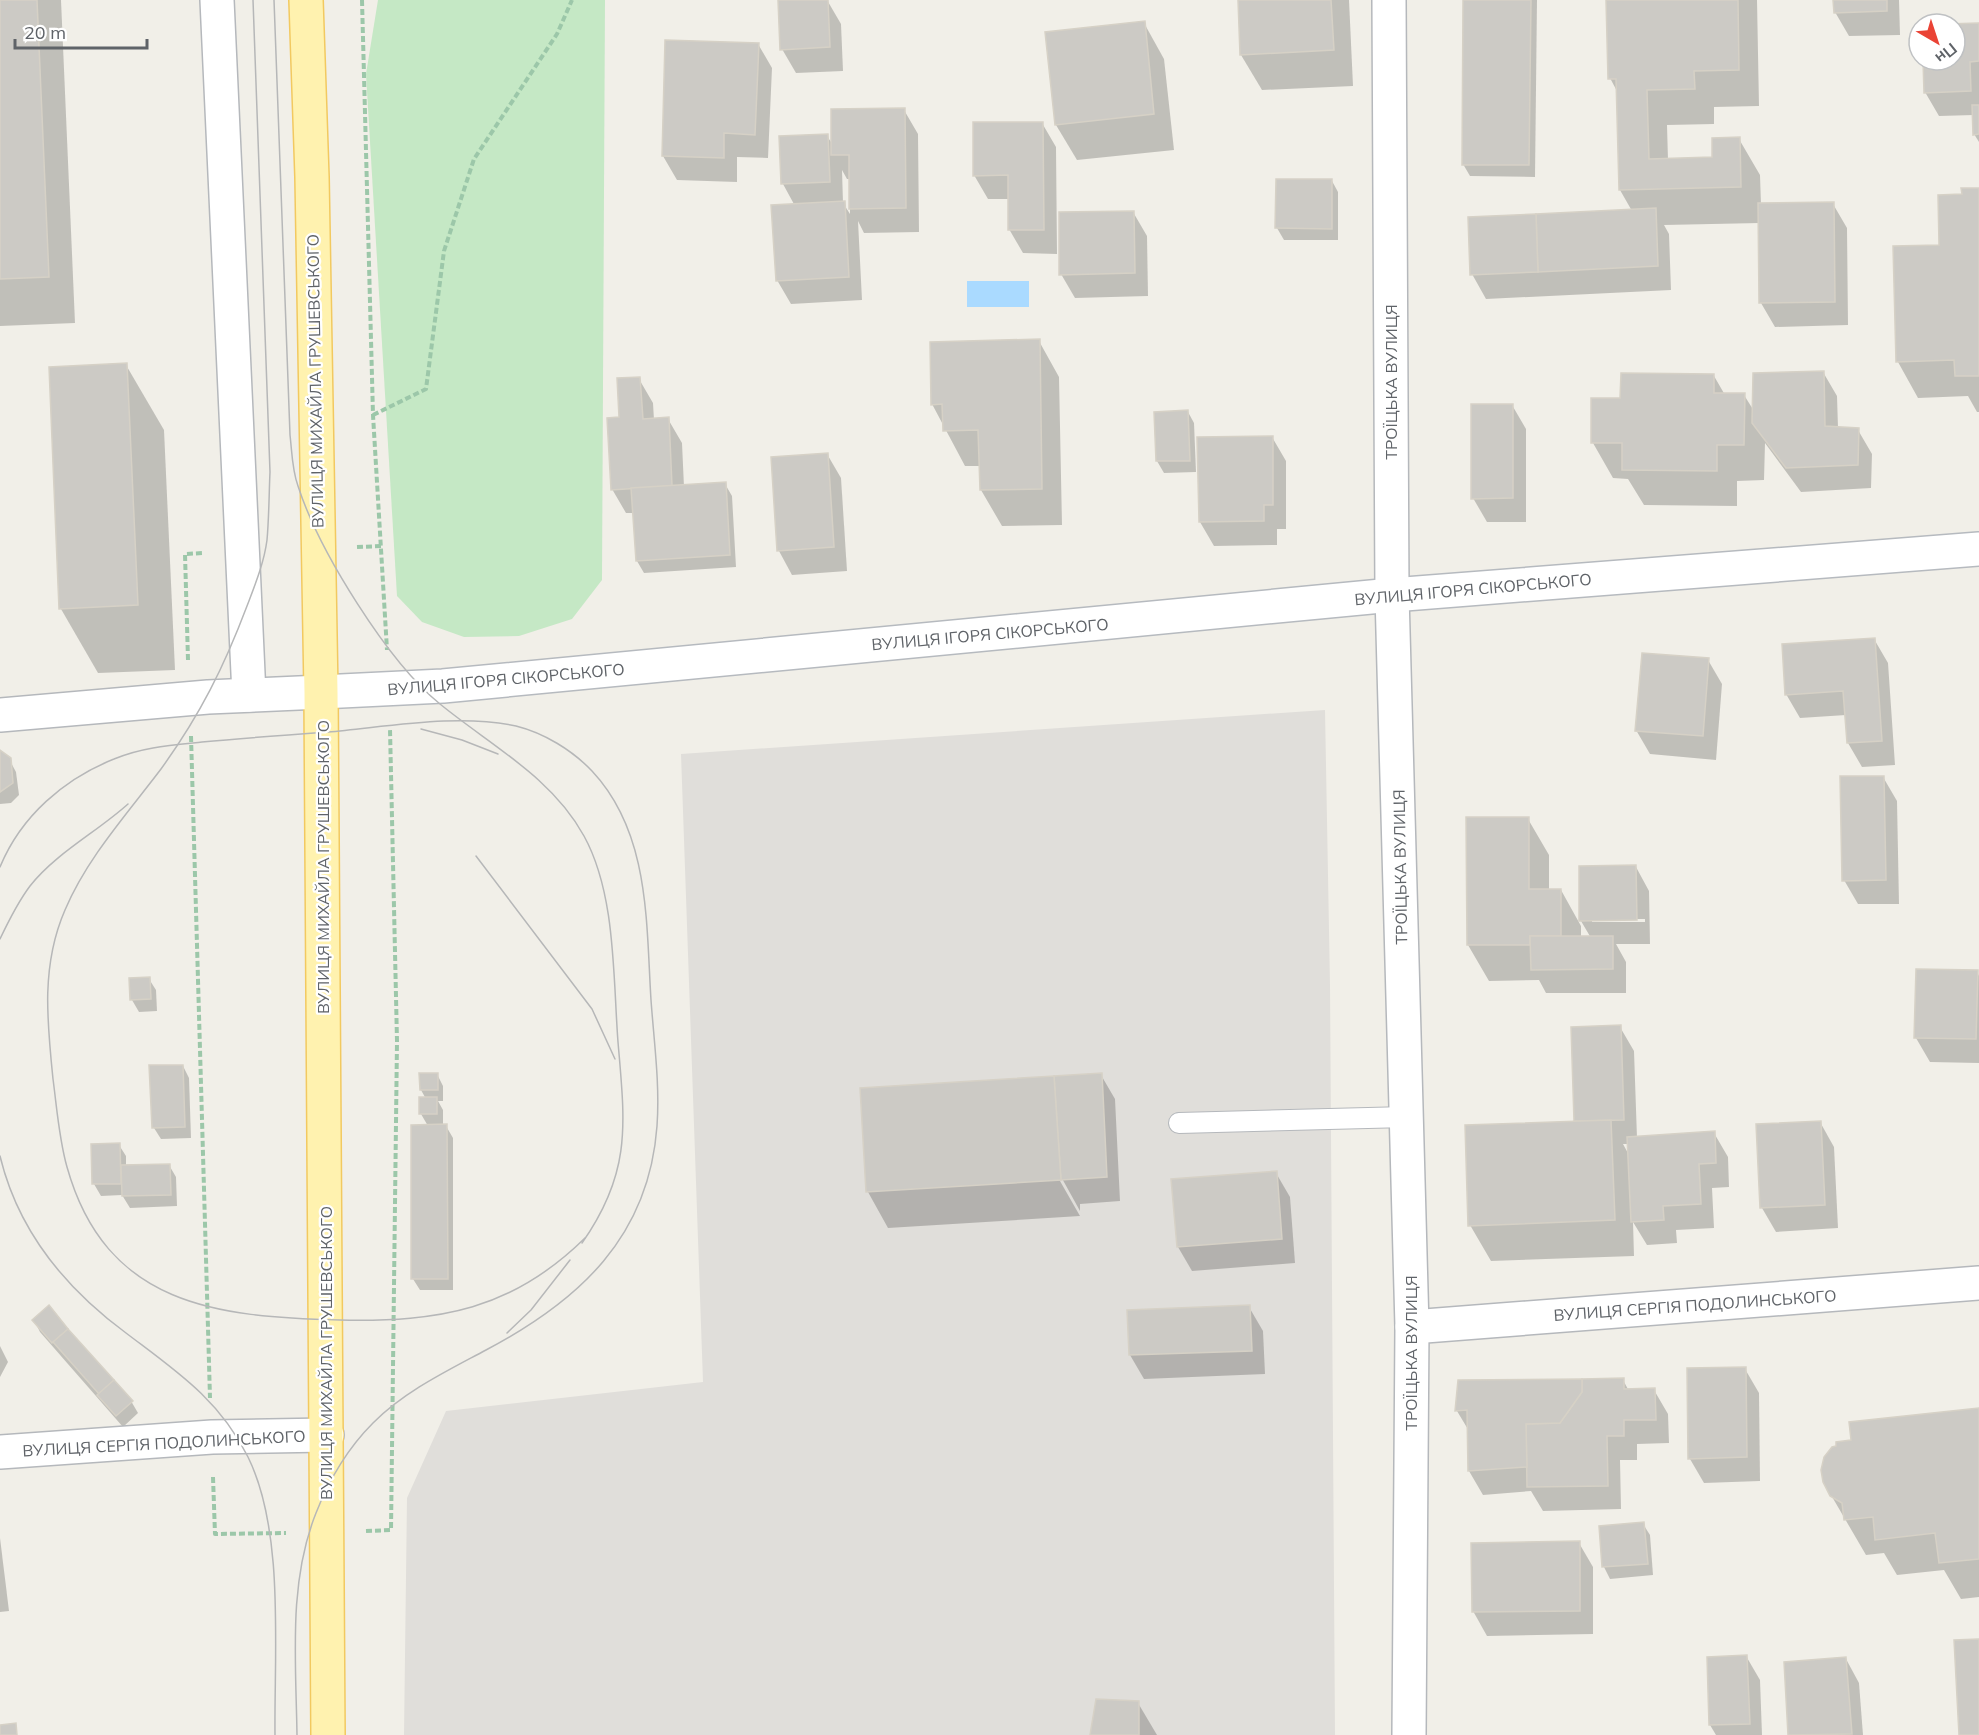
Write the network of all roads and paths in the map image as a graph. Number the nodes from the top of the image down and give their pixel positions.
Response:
1 (217, 0) edge
2 (306, 0) edge
3 (362, 0) edge
4 (572, 0) edge
5 (1389, 0) edge
6 (373, 415) junction
7 (382, 546) junction
8 (318, 548) junction
9 (1979, 549) edge
10 (242, 552) junction
11 (1392, 595) junction
12 (388, 689) junction
13 (321, 692) junction
14 (249, 695) junction
15 (190, 699) junction
16 (0, 715) edge
17 (1407, 1117) junction
18 (1179, 1123) dead end
19 (1979, 1283) edge
20 (1412, 1327) junction
21 (327, 1435) junction
22 (212, 1437) junction
23 (0, 1452) edge
24 (391, 1530) dead end
25 (215, 1534) dead end
26 (328, 1735) edge
27 (1409, 1735) edge

1 - 10 street
2 - 8 main road, ВУЛИЦЯ МИХАЙЛА ГРУШЕВСЬКОГО
3 - 6 path
4 - 6 path
5 - 11 street, ТРОЇЦЬКА ВУЛИЦЯ
6 - 7 path
7 - 8 path
7 - 12 path
8 - 13 main road, ВУЛИЦЯ МИХАЙЛА ГРУШЕВСЬКОГО
9 - 11 street, ВУЛИЦЯ ІГОРЯ СІКОРСЬКОГО
10 - 14 street
10 - 15 path
11 - 12 street, ВУЛИЦЯ ІГОРЯ СІКОРСЬКОГО
11 - 17 street, ТРОЇЦЬКА ВУЛИЦЯ
12 - 13 street, ВУЛИЦЯ ІГОРЯ СІКОРСЬКОГО
12 - 24 path
13 - 14 street, ВУЛИЦЯ ІГОРЯ СІКОРСЬКОГО
13 - 21 main road, ВУЛИЦЯ МИХАЙЛА ГРУШЕВСЬКОГО
14 - 15 street, ВУЛИЦЯ ІГОРЯ СІКОРСЬКОГО
15 - 16 street, ВУЛИЦЯ ІГОРЯ СІКОРСЬКОГО
15 - 22 path
17 - 18 lane
17 - 20 street, ТРОЇЦЬКА ВУЛИЦЯ
19 - 20 street, ВУЛИЦЯ СЕРГІЯ ПОДОЛИНСЬКОГО
20 - 27 street, ТРОЇЦЬКА ВУЛИЦЯ
21 - 22 street, ВУЛИЦЯ СЕРГІЯ ПОДОЛИНСЬКОГО
21 - 26 main road, ВУЛИЦЯ МИХАЙЛА ГРУШЕВСЬКОГО
22 - 23 street, ВУЛИЦЯ СЕРГІЯ ПОДОЛИНСЬКОГО
22 - 25 path

